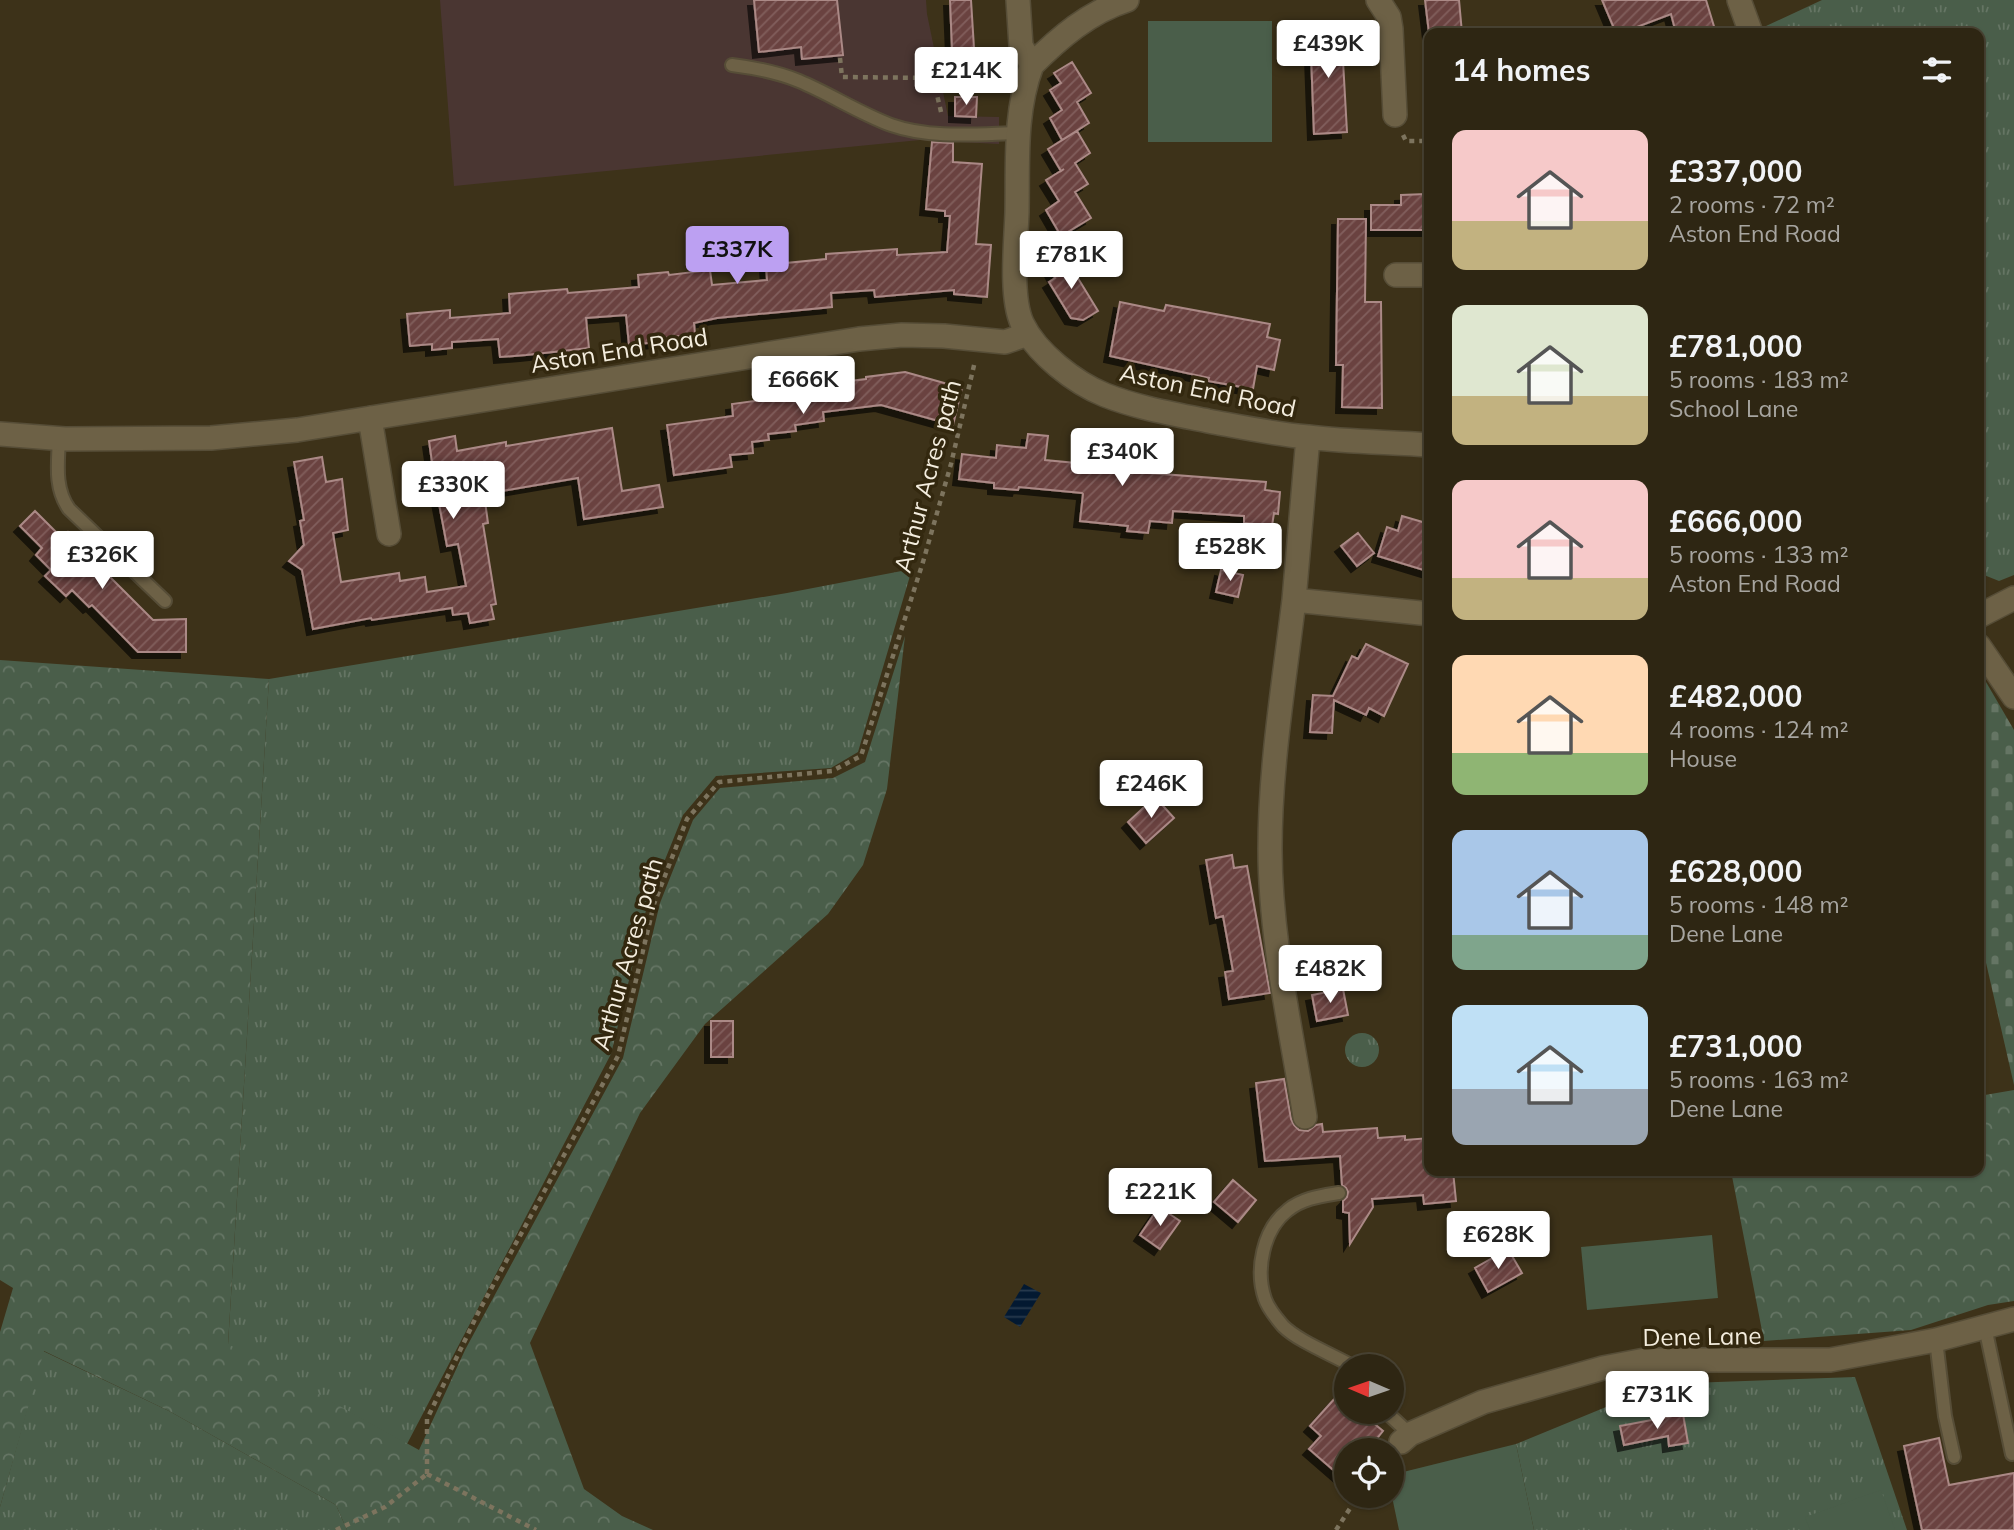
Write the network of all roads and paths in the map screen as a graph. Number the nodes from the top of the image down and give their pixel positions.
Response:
1 (1018, 0) edge
2 (1124, 0) edge
3 (1378, 0) edge
4 (1739, 0) edge
5 (1749, 28) edge
6 (840, 58) dead end
7 (732, 65) dead end
8 (1032, 65) junction
9 (1395, 115) dead end
10 (943, 120) dead end
11 (1018, 133) junction
12 (1396, 275) dead end
13 (1424, 275) edge
14 (1028, 334) junction
15 (980, 340) junction
16 (370, 418) junction
17 (0, 434) edge
18 (1308, 437) junction
19 (59, 438) junction
20 (1424, 445) edge
21 (389, 534) dead end
22 (2014, 597) edge
23 (1294, 600) junction
24 (165, 601) dead end
25 (1424, 613) edge
26 (1984, 613) edge
27 (1984, 653) edge
28 (2014, 697) edge
29 (1305, 1117) dead end
30 (1339, 1193) dead end
31 (2014, 1318) edge
32 (1985, 1327) junction
33 (1936, 1340) junction
34 (1334, 1356) edge
35 (1395, 1424) edge
36 (1405, 1438) joint
37 (2012, 1454) dead end
38 (1954, 1457) dead end
39 (427, 1474) junction
40 (1350, 1508) edge
41 (336, 1530) edge
42 (536, 1530) edge
43 (1336, 1530) edge

1 - 8 street
2 - 8 street
3 - 9 street
4 - 5 street
6 - 10 path
7 - 11 lane
8 - 11 street
11 - 14 street
12 - 13 street
14 - 15 street, Aston End Road
14 - 18 street, Aston End Road
15 - 16 street, Aston End Road
15 - 39 path, Arthur Acres path
16 - 19 street, Aston End Road
16 - 21 street
17 - 19 street, Aston End Road
18 - 20 street, Aston End Road
18 - 23 street
19 - 24 lane
22 - 26 street
23 - 25 street
23 - 29 street
27 - 28 street
30 - 34 lane
31 - 32 street, Dene Lane
32 - 33 street, Dene Lane
32 - 37 lane
33 - 36 street, Dene Lane
33 - 38 lane
35 - 36 lane
39 - 41 path
39 - 42 path
40 - 43 path

